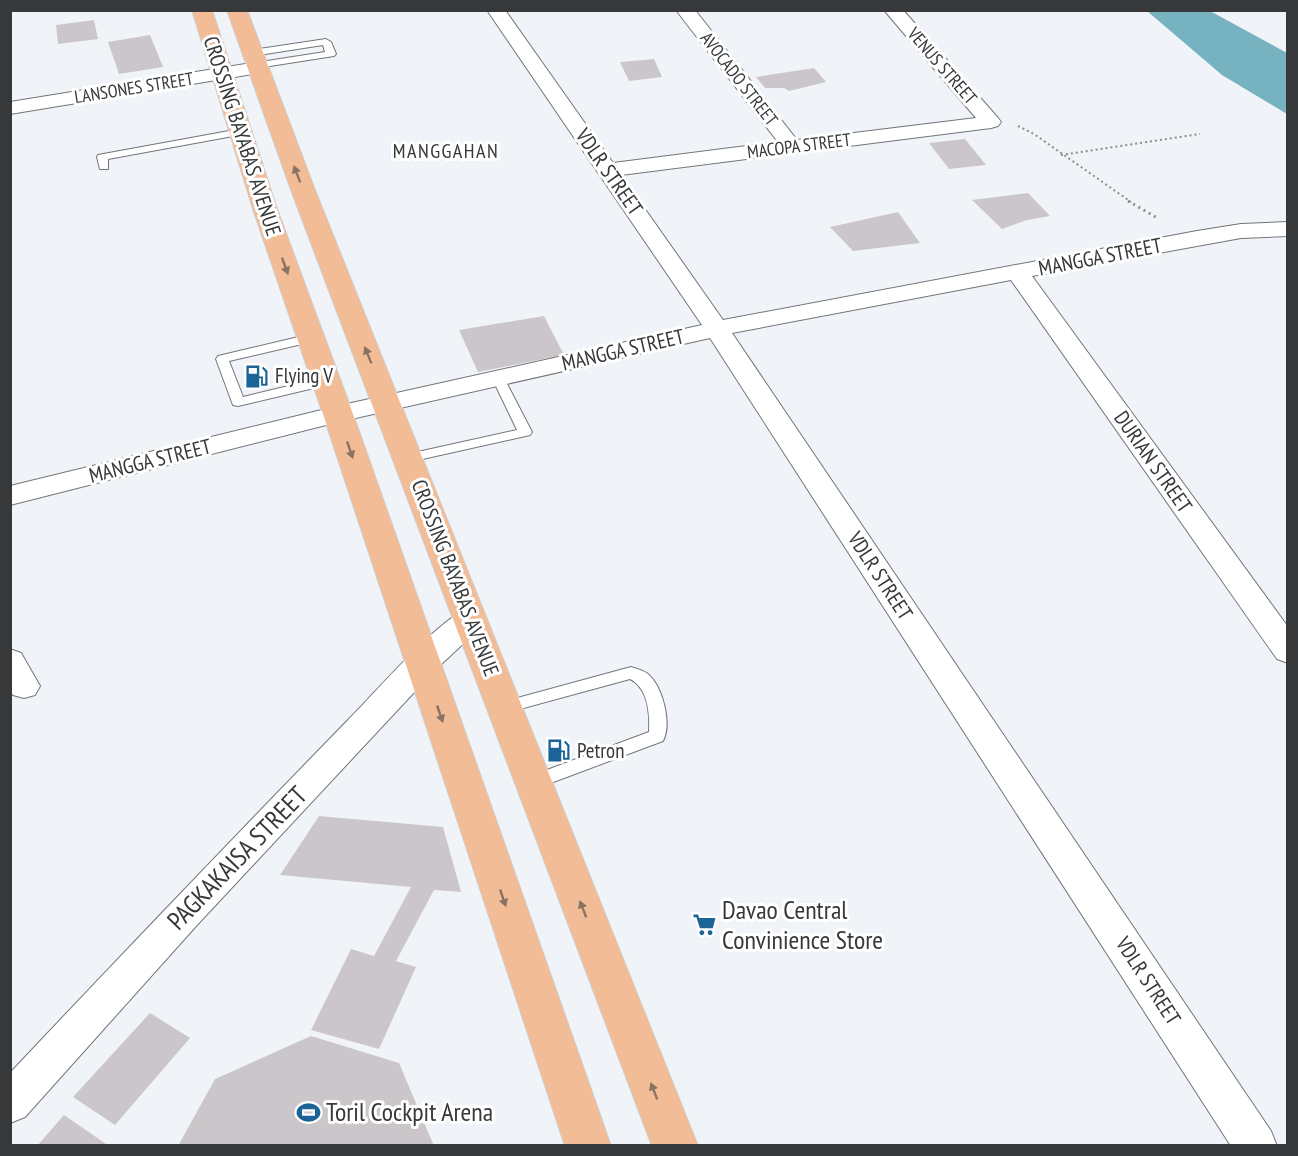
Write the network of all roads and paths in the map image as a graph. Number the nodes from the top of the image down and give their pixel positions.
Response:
1 (202, 10) edge
2 (237, 10) edge
3 (496, 10) edge
4 (685, 10) edge
5 (892, 10) edge
6 (256, 62) junction
7 (222, 74) junction
8 (10, 108) edge
9 (991, 122) junction
10 (240, 132) junction
11 (1200, 134) dead end
12 (792, 147) junction
13 (1061, 155) junction
14 (104, 167) dead end
15 (607, 170) junction
16 (1287, 229) edge
17 (1241, 231) junction
18 (1197, 238) junction
19 (1287, 250) edge
20 (1018, 273) junction
21 (717, 329) junction
22 (311, 338) junction
23 (498, 378) junction
24 (326, 381) junction
25 (387, 403) junction
26 (338, 414) junction
27 (409, 458) junction
28 (10, 496) edge
29 (470, 619) junction
30 (1287, 651) edge
31 (423, 663) junction
32 (505, 707) junction
33 (534, 782) junction
34 (10, 1103) edge
35 (588, 1146) edge
36 (675, 1146) edge
37 (1257, 1146) edge

1 - 7 main road, CROSSING BAYABAS AVENUE
2 - 6 main road, CROSSING BAYABAS AVENUE
3 - 15 street, VDLR STREET
4 - 12 street, AVOCADO STREET
5 - 9 street, VENUS STREET
6 - 6 lane
6 - 7 street, LANSONES STREET
25 -> 6 main road, CROSSING BAYABAS AVENUE
7 - 8 street, LANSONES STREET
7 - 10 main road, CROSSING BAYABAS AVENUE
9 - 12 street, MACOPA STREET
9 - 13 path
10 - 14 lane
10 -> 22 main road, CROSSING BAYABAS AVENUE
11 - 13 path
12 - 15 street, MACOPA STREET
13 - 18 path
15 - 21 street, VDLR STREET
16 - 17 street, MANGGA STREET
17 - 18 street, MANGGA STREET
17 - 19 street
18 - 20 street, MANGGA STREET
20 - 21 street, MANGGA STREET
20 - 30 street, DURIAN STREET
21 - 23 street, MANGGA STREET
21 - 37 street, VDLR STREET
22 - 24 main road, CROSSING BAYABAS AVENUE
22 - 24 lane
23 - 25 street, MANGGA STREET
23 - 27 lane
24 - 26 main road, CROSSING BAYABAS AVENUE
25 - 26 street, MANGGA STREET
25 - 27 main road, CROSSING BAYABAS AVENUE
26 - 28 street, MANGGA STREET
26 -> 31 main road, CROSSING BAYABAS AVENUE
27 - 29 main road, CROSSING BAYABAS AVENUE
29 - 31 street, PAGKAKAISA STREET
29 - 32 main road, CROSSING BAYABAS AVENUE
31 - 34 street, PAGKAKAISA STREET
31 -> 35 main road, CROSSING BAYABAS AVENUE
32 - 33 main road, CROSSING BAYABAS AVENUE
32 - 33 lane
36 -> 33 main road, CROSSING BAYABAS AVENUE

